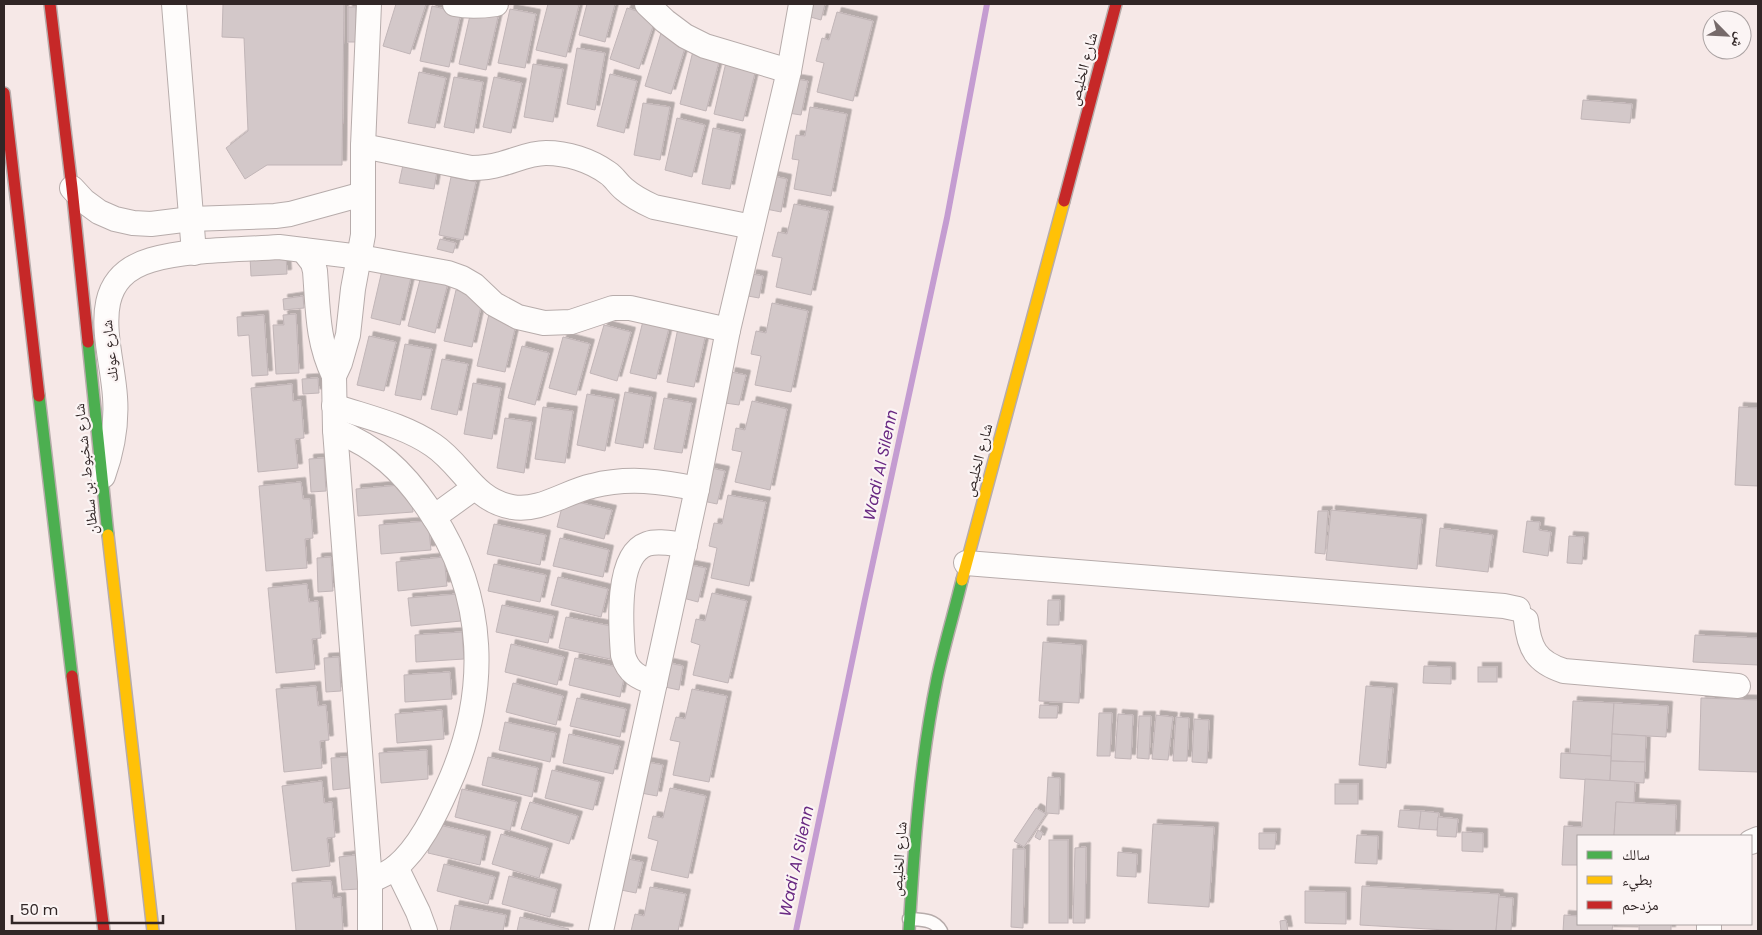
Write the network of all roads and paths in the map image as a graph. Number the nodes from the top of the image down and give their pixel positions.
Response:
1 (50, 4) edge
2 (174, 4) edge
3 (369, 4) edge
4 (455, 4) edge
5 (496, 4) edge
6 (647, 4) edge
7 (800, 4) edge
8 (1116, 4) edge
9 (789, 71) junction
10 (4, 93) edge
11 (363, 146) junction
12 (72, 188) junction
13 (363, 194) junction
14 (290, 214) junction
15 (191, 218) junction
16 (752, 227) junction
17 (298, 249) junction
18 (194, 253) junction
19 (360, 257) junction
20 (728, 330) junction
21 (334, 376) junction
22 (334, 406) junction
23 (334, 430) junction
24 (102, 480) junction
25 (474, 488) junction
26 (697, 489) junction
27 (434, 517) junction
28 (685, 545) junction
29 (966, 563) junction
30 (71, 670) junction
31 (655, 683) junction
32 (1738, 686) dead end
33 (68, 733) dead end
34 (396, 867) junction
35 (370, 881) junction
36 (909, 925) edge
37 (104, 931) edge
38 (153, 931) edge
39 (370, 931) edge
40 (424, 931) edge
41 (601, 931) edge
42 (941, 931) edge

1 - 12 main road, شارع شخبوط بن سلطان
2 - 15 street
3 - 11 street
4 - 5 street
6 - 9 street
7 - 9 street
8 - 29 main road, شارع الخليص
9 - 16 street
10 - 30 main road
11 - 13 street
11 - 16 street
12 - 15 street
12 - 24 main road, شارع شخبوط بن سلطان
13 - 14 street
13 - 19 street
14 - 15 street
14 - 17 street
15 - 18 street
16 - 20 street
17 - 18 street, شارع عونك
17 - 19 street, شارع عونك
17 - 21 street
18 - 24 street, شارع عونك
19 - 20 street, شارع عونك
19 - 21 street
20 - 26 street
21 - 22 street
22 - 23 street
22 - 25 street
23 - 27 street
23 - 35 street
24 - 38 main road, شارع شخبوط بن سلطان
25 - 26 street
25 - 27 street
26 - 28 street
27 - 34 street
28 - 31 street
28 - 31 street
29 - 32 street
29 - 36 main road, شارع الخليص
30 - 33 main road
30 - 37 main road
31 - 41 street
34 - 35 street
34 - 40 street
35 - 39 street
36 - 42 lane

